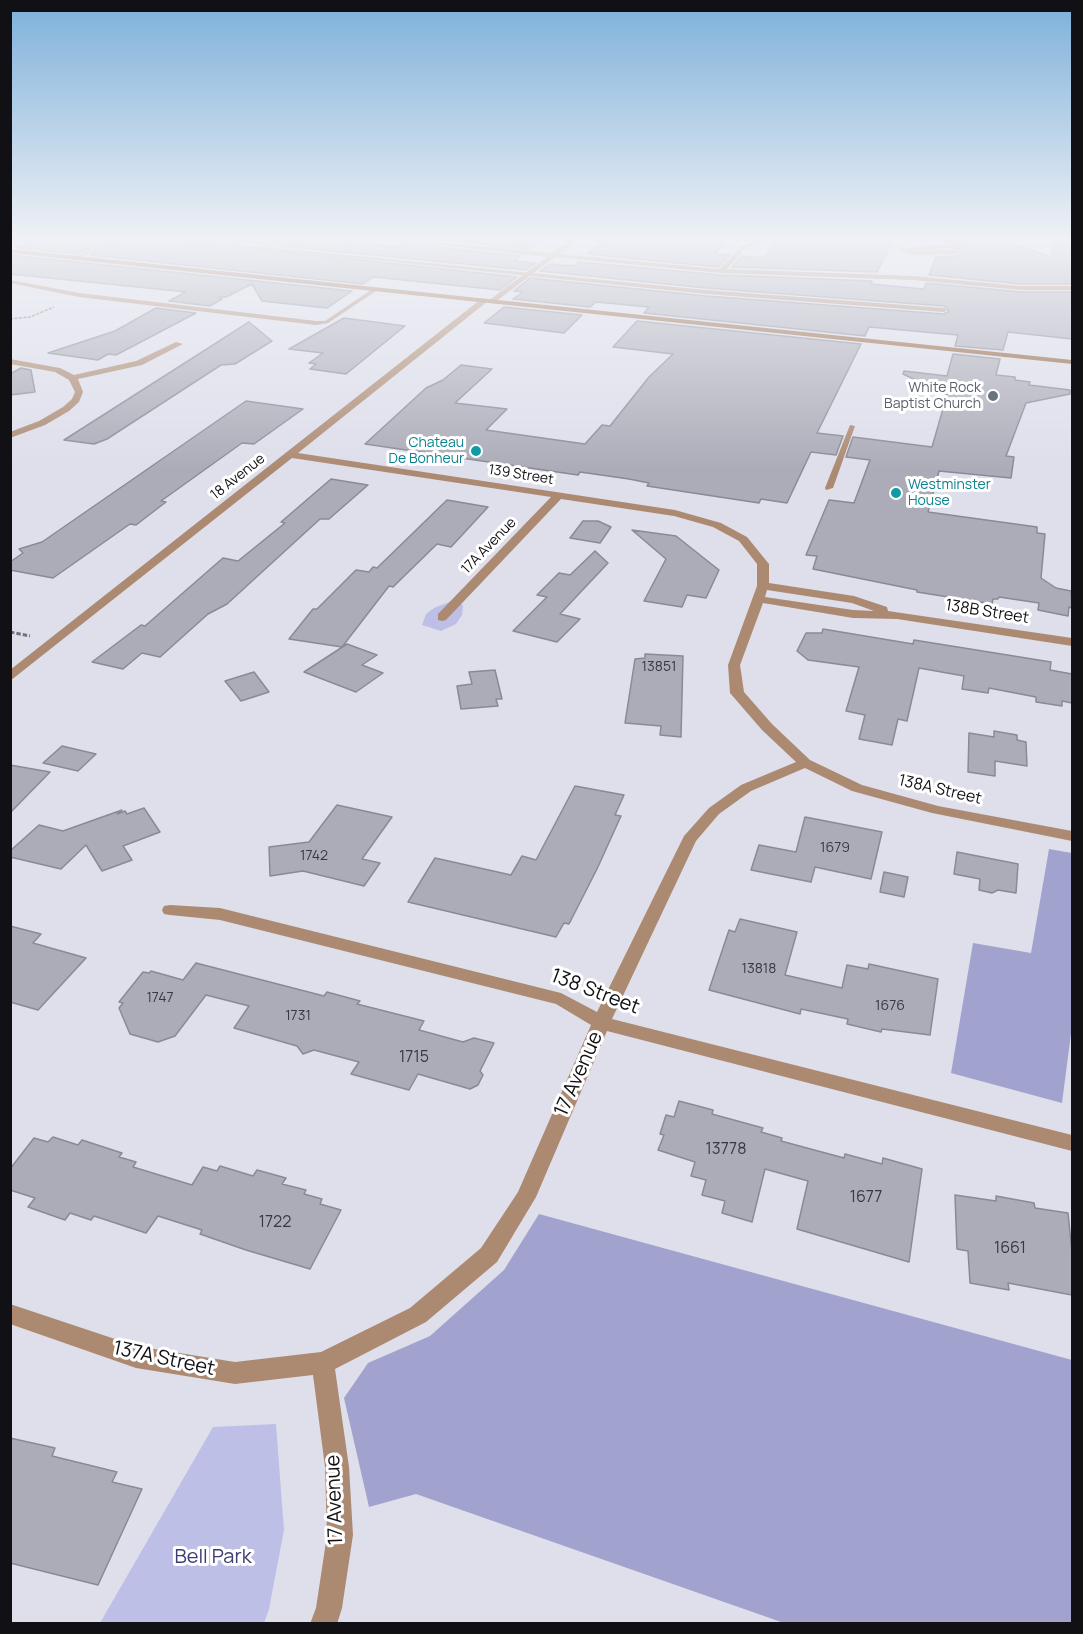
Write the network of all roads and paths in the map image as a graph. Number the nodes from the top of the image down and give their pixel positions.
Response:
1 (259, 316) edge
2 (335, 316) edge
3 (468, 316) edge
4 (634, 316) edge
5 (179, 344) dead end
6 (10, 361) edge
7 (1072, 362) edge
8 (73, 378) junction
9 (852, 426) dead end
10 (10, 435) edge
11 (291, 455) junction
12 (829, 488) dead end
13 (559, 495) junction
14 (763, 586) junction
15 (758, 599) junction
16 (897, 615) junction
17 (442, 617) dead end
18 (10, 632) edge
19 (41, 639) dead end
20 (1072, 642) edge
21 (10, 677) edge
22 (805, 763) junction
23 (1072, 836) edge
24 (170, 910) dead end
25 (602, 1023) junction
26 (1072, 1143) edge
27 (10, 1314) edge
28 (323, 1363) junction
29 (323, 1623) edge

1 - 2 lane
3 - 11 street, 18 Avenue
4 - 7 main road
5 - 8 street
6 - 8 street
8 - 10 street
9 - 12 lane
11 - 13 street, 139 Street
11 - 21 street, 18 Avenue
13 - 14 street, 139 Street
13 - 17 street, 17A Avenue
14 - 15 street
14 - 16 street, 138B Street
15 - 16 street, 138B Street
15 - 22 street
16 - 20 street, 138B Street
18 - 19 path
22 - 23 street, 138A Street
22 - 25 street, 17 Avenue
24 - 25 street, 138 Street
25 - 26 street, 138 Street
25 - 28 street, 17 Avenue
27 - 28 street, 137A Street
28 - 29 street, 17 Avenue

